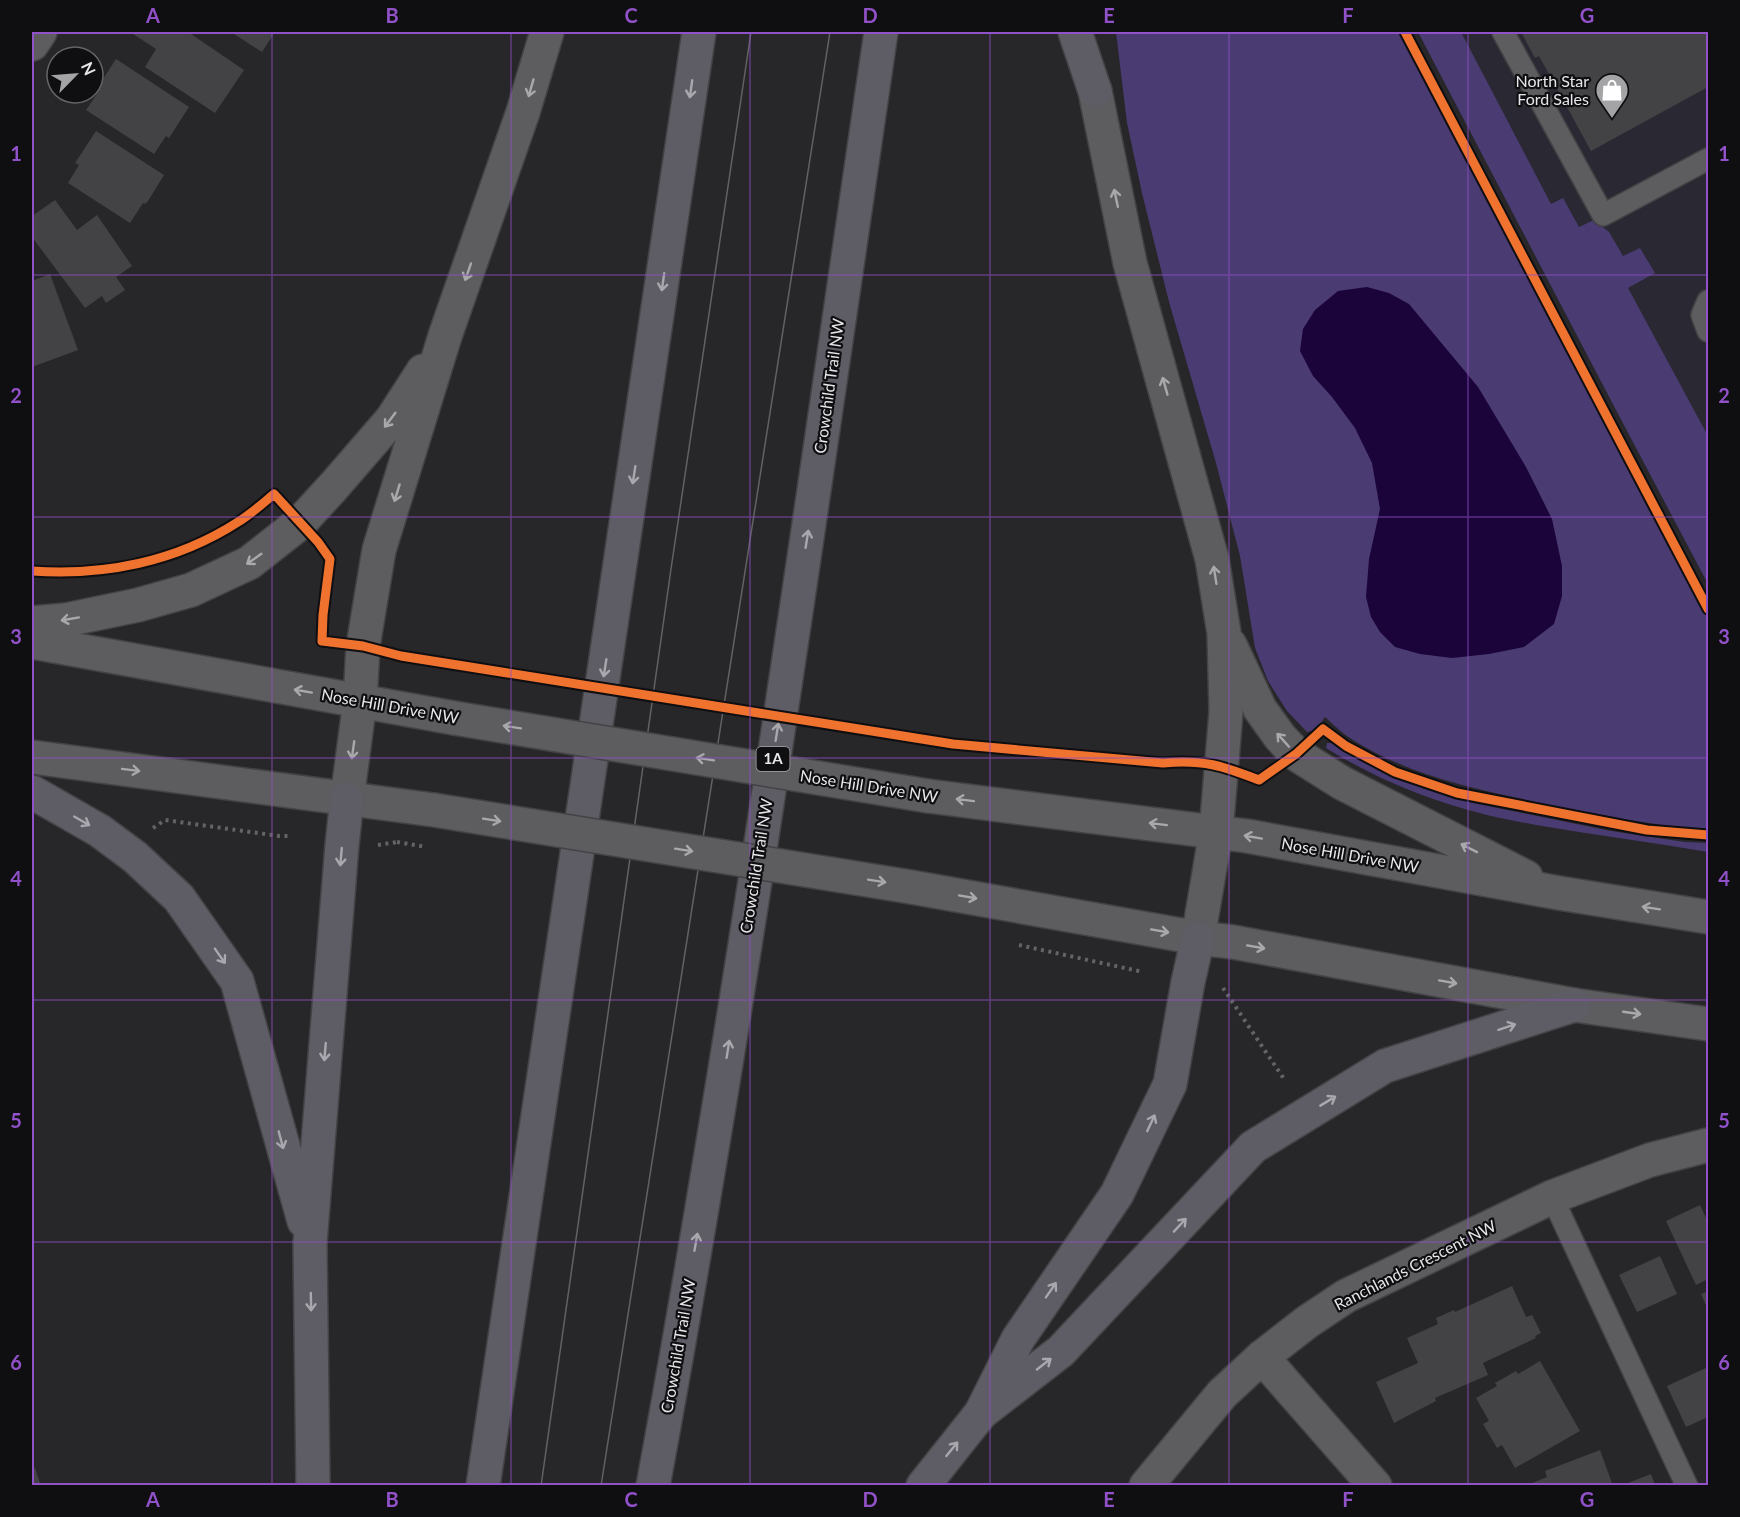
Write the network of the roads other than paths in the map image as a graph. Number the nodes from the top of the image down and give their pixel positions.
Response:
1 (40, 32) edge
2 (547, 32) edge
3 (699, 32) edge
4 (881, 32) edge
5 (1075, 32) edge
6 (1503, 32) edge
7 (32, 44) edge
8 (1095, 91) joint
9 (1708, 159) edge
10 (1708, 301) edge
11 (1708, 331) edge
12 (445, 336) junction
13 (32, 623) edge
14 (1224, 633) junction
15 (32, 642) edge
16 (360, 701) junction
17 (32, 757) edge
18 (32, 792) edge
19 (347, 799) junction
20 (1216, 832) junction
21 (1558, 893) junction
22 (1708, 917) edge
23 (1198, 938) junction
24 (1574, 1005) junction
25 (1708, 1024) edge
26 (1708, 1145) edge
27 (1552, 1197) junction
28 (310, 1243) junction
29 (1262, 1357) junction
30 (981, 1413) junction
31 (314, 1485) edge
32 (483, 1485) edge
33 (653, 1485) edge
34 (923, 1485) edge
35 (1146, 1485) edge
36 (1375, 1485) edge
37 (1687, 1485) edge

1 - 7 main road
2 -> 12 main road
3 -> 32 highway
33 -> 4 highway, Crowchild Trail NW / 1A
5 - 8 highway
6 - 9 lane
14 -> 8 main road
10 - 11 lane
12 -> 13 main road
12 -> 16 main road
14 - 20 main road
21 -> 14 main road
16 -> 15 main road, Nose Hill Drive NW
16 -> 19 main road
20 -> 16 main road, Nose Hill Drive NW, bridge
17 -> 19 main road
18 -> 28 highway
19 -> 23 main road, bridge
19 -> 28 highway
21 -> 20 main road, Nose Hill Drive NW
20 - 23 main road
22 -> 21 main road, Nose Hill Drive NW
23 -> 24 main road
30 -> 23 highway
24 -> 25 main road
30 -> 24 highway
26 - 27 main road, Ranchlands Crescent NW
27 - 29 main road, Ranchlands Crescent NW
27 - 37 lane
28 -> 31 highway
29 - 35 main road, Ranchlands Crescent NW
29 - 36 main road
34 -> 30 highway

